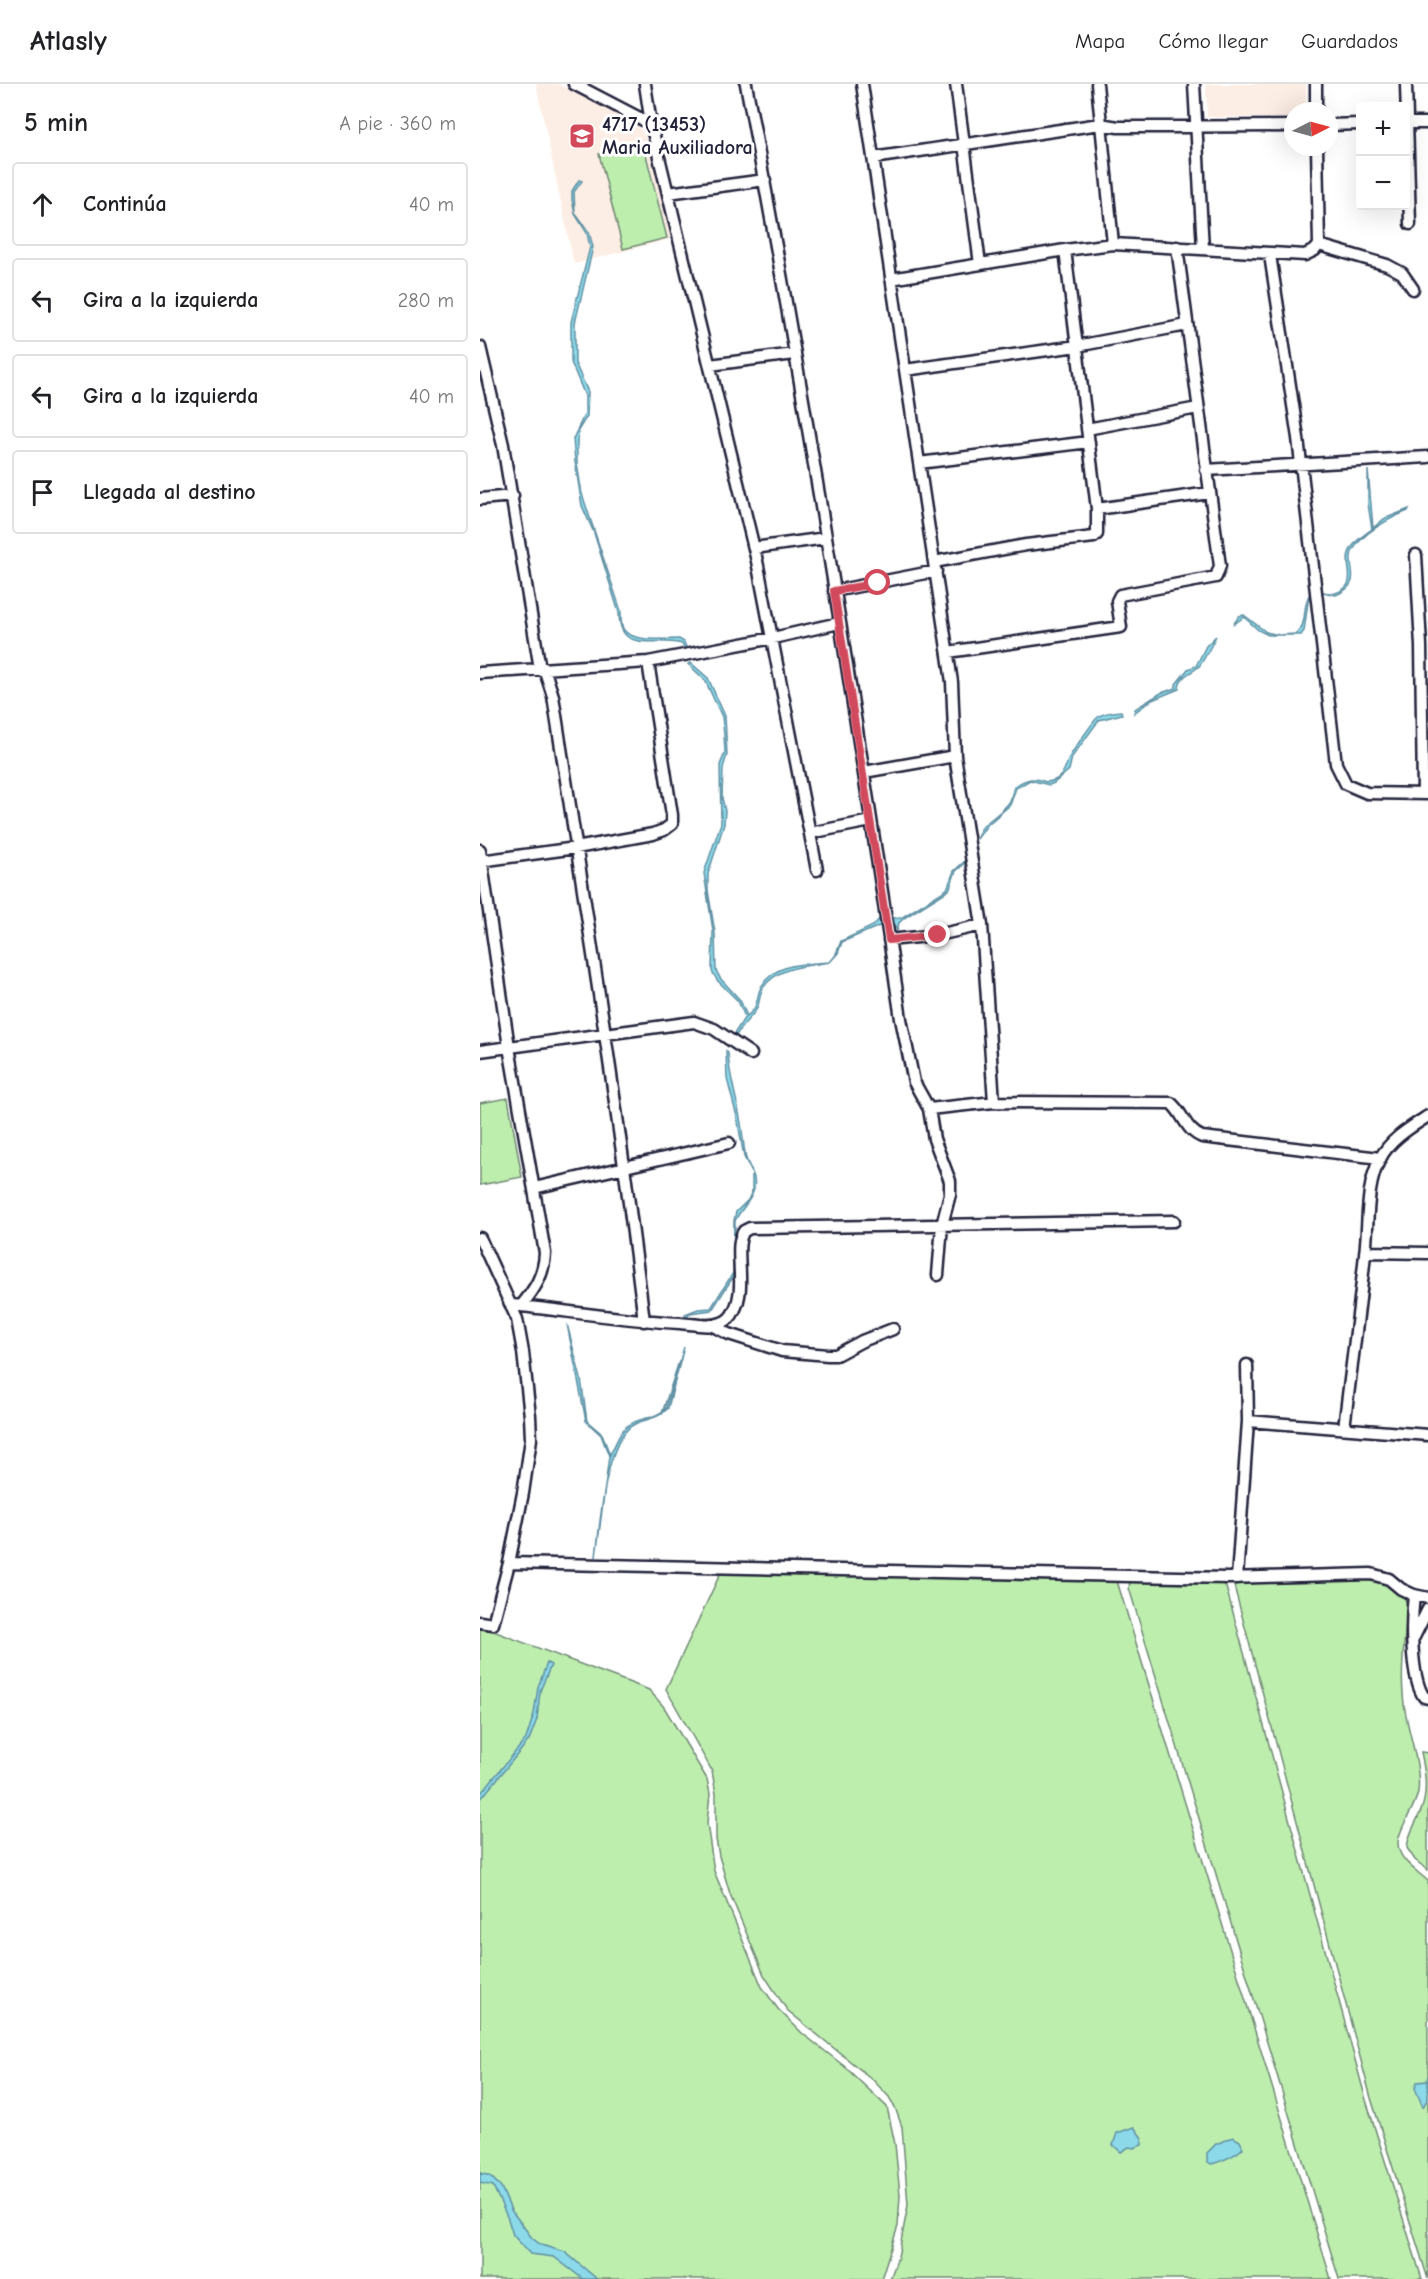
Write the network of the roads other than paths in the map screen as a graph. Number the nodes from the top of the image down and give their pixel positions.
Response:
1 (574, 84) edge
2 (645, 84) edge
3 (746, 84) edge
4 (862, 84) edge
5 (956, 84) edge
6 (1097, 84) edge
7 (1194, 84) edge
8 (1316, 84) edge
9 (1406, 84) edge
10 (1316, 102) edge
11 (1406, 102) edge
12 (1410, 123) edge
13 (1428, 123) edge
14 (651, 124) junction
15 (1100, 124) junction
16 (1356, 124) edge
17 (1338, 125) edge
18 (1284, 126) edge
19 (1197, 128) junction
20 (964, 144) junction
21 (1317, 156) edge
22 (1407, 156) edge
23 (873, 158) junction
24 (765, 180) junction
25 (668, 193) junction
26 (1410, 224) dead end
27 (1113, 244) junction
28 (1319, 245) junction
29 (1177, 247) junction
30 (1203, 249) junction
31 (1065, 250) junction
32 (1270, 255) junction
33 (980, 264) junction
34 (891, 279) junction
35 (1413, 289) dead end
36 (1187, 325) junction
37 (1077, 346) junction
38 (480, 347) edge
39 (794, 354) junction
40 (710, 365) junction
41 (905, 370) junction
42 (1198, 408) junction
43 (1087, 429) junction
44 (1089, 442) junction
45 (1428, 457) edge
46 (919, 463) junction
47 (1300, 464) junction
48 (1206, 470) junction
49 (1209, 492) junction
50 (513, 496) junction
51 (480, 499) edge
52 (1097, 509) junction
53 (825, 538) junction
54 (754, 548) junction
55 (1416, 555) dead end
56 (935, 567) junction
57 (834, 591) junction
58 (839, 623) junction
59 (773, 638) junction
60 (1424, 646) edge
61 (948, 652) junction
62 (648, 662) junction
63 (542, 669) junction
64 (480, 673) edge
65 (955, 756) junction
66 (864, 772) junction
67 (1426, 794) edge
68 (871, 821) junction
69 (810, 833) junction
70 (576, 848) junction
71 (480, 857) edge
72 (817, 870) dead end
73 (982, 925) junction
74 (889, 940) junction
75 (605, 1033) junction
76 (509, 1047) junction
77 (480, 1052) edge
78 (751, 1054) dead end
79 (994, 1102) junction
80 (928, 1109) junction
81 (1428, 1116) edge
82 (729, 1143) dead end
83 (1380, 1158) junction
84 (625, 1167) junction
85 (534, 1188) junction
86 (1174, 1221) dead end
87 (942, 1225) junction
88 (480, 1238) edge
89 (1365, 1252) junction
90 (1428, 1253) edge
91 (938, 1275) dead end
92 (517, 1306) junction
93 (644, 1321) junction
94 (710, 1325) junction
95 (893, 1329) dead end
96 (1247, 1365) dead end
97 (1248, 1421) junction
98 (1344, 1428) junction
99 (1428, 1435) edge
100 (509, 1563) junction
101 (1238, 1578) junction
102 (1414, 1595) junction
103 (1428, 1598) edge
104 (1428, 1609) edge
105 (480, 1622) edge
106 (1414, 1637) junction
107 (1428, 1698) edge

1 - 14 street
2 - 14 street
3 - 24 street
4 - 23 street
5 - 20 street
6 - 15 street
7 - 19 street
8 - 10 street
9 - 11 street
12 - 13 street
14 - 25 street
15 - 19 street
15 - 20 street
15 - 27 street
16 - 17 street
18 - 19 street
19 - 30 street
20 - 23 street
20 - 33 street
21 - 28 street
22 - 26 street
23 - 34 street
24 - 25 street
24 - 39 street
25 - 40 street
27 - 29 street
27 - 31 street
28 - 32 street
28 - 35 street
29 - 30 street
29 - 36 street
30 - 32 street
31 - 33 street
31 - 37 street
32 - 47 street
33 - 34 street
34 - 41 street
36 - 37 street
36 - 42 street
37 - 41 street
37 - 43 street
38 - 50 street
39 - 40 street
39 - 53 street
40 - 54 street
41 - 46 street
42 - 43 street
42 - 48 street
43 - 44 street
44 - 46 street
44 - 52 street
45 - 47 street
46 - 56 street
47 - 48 street
47 - 67 street
48 - 49 street
49 - 52 street
49 - 61 street
50 - 51 street
50 - 63 street
52 - 56 street
53 - 54 street
53 - 57 street
54 - 59 street
55 - 60 street
56 - 57 street
56 - 61 street
57 - 58 street
58 - 59 street
58 - 66 street
59 - 62 street
59 - 69 street
60 - 67 street
61 - 65 street
62 - 63 street
62 - 70 street
63 - 64 street
63 - 70 street
65 - 66 street
65 - 73 street
66 - 68 street
68 - 69 street
68 - 74 street
69 - 72 street
70 - 71 street
70 - 75 street
71 - 76 street
73 - 74 street
73 - 79 street
74 - 80 street
75 - 76 street
75 - 78 street
75 - 84 street
76 - 77 street
76 - 85 street
79 - 80 street
79 - 83 street
80 - 87 street
81 - 83 street
82 - 84 street
83 - 89 street
84 - 85 street
84 - 93 street
85 - 92 street
86 - 87 street
87 - 91 street
87 - 94 street
88 - 92 street
89 - 90 street
89 - 98 street
92 - 93 street
92 - 100 street
93 - 94 street
94 - 95 street
96 - 97 street
97 - 98 street
97 - 101 street
98 - 99 street
100 - 101 street
100 - 105 street
101 - 102 street
102 - 103 street
102 - 106 street
104 - 106 street
106 - 107 street

